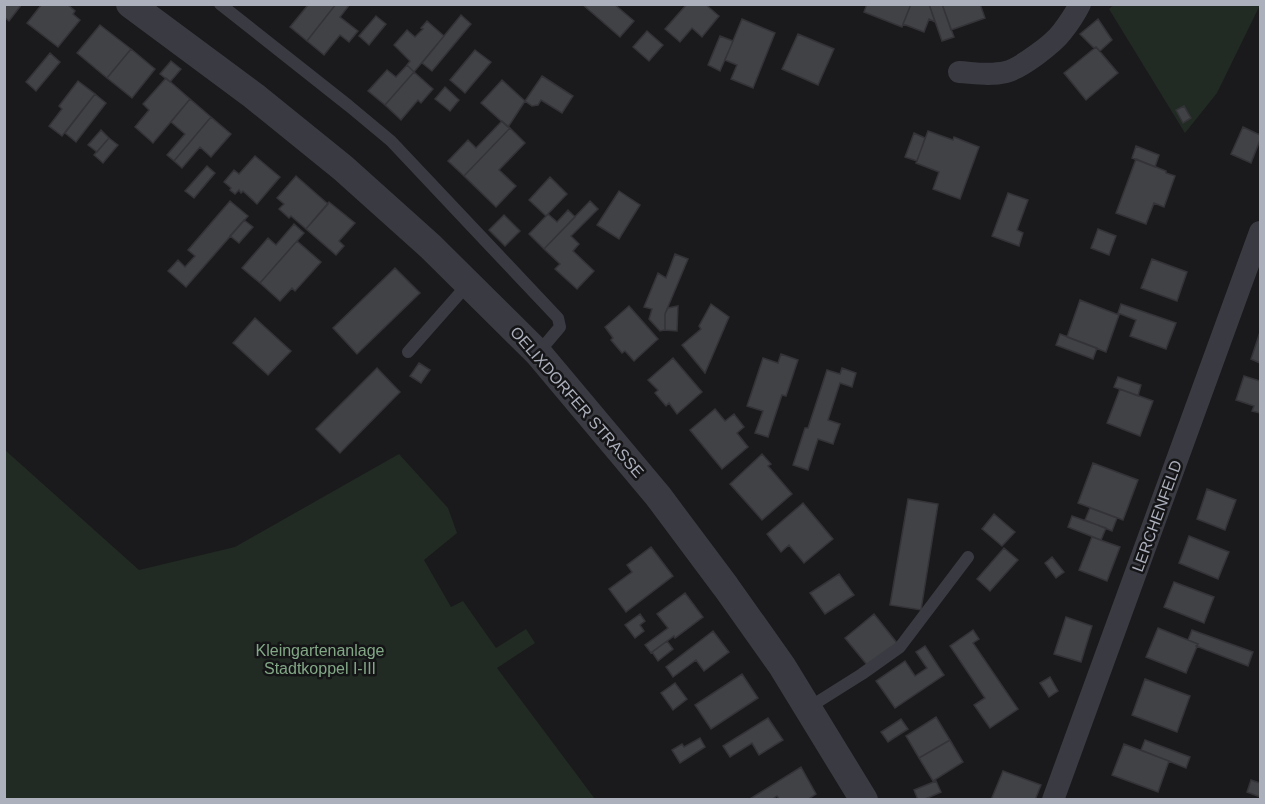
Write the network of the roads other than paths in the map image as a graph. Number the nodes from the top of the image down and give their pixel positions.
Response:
1 (130, 4) edge
2 (220, 4) edge
3 (1080, 4) edge
4 (959, 72) dead end
5 (1260, 232) edge
6 (468, 284) junction
7 (408, 352) dead end
8 (538, 353) junction
9 (968, 556) dead end
10 (808, 708) junction
11 (864, 800) edge
12 (1053, 800) edge

1 - 6 street, OELIXDORFER STRASSE
2 - 8 lane
3 - 4 street
5 - 12 street, LERCHENFELD
6 - 7 lane
6 - 8 street, OELIXDORFER STRASSE
8 - 10 street, OELIXDORFER STRASSE
9 - 10 lane
10 - 11 street, OELIXDORFER STRASSE

